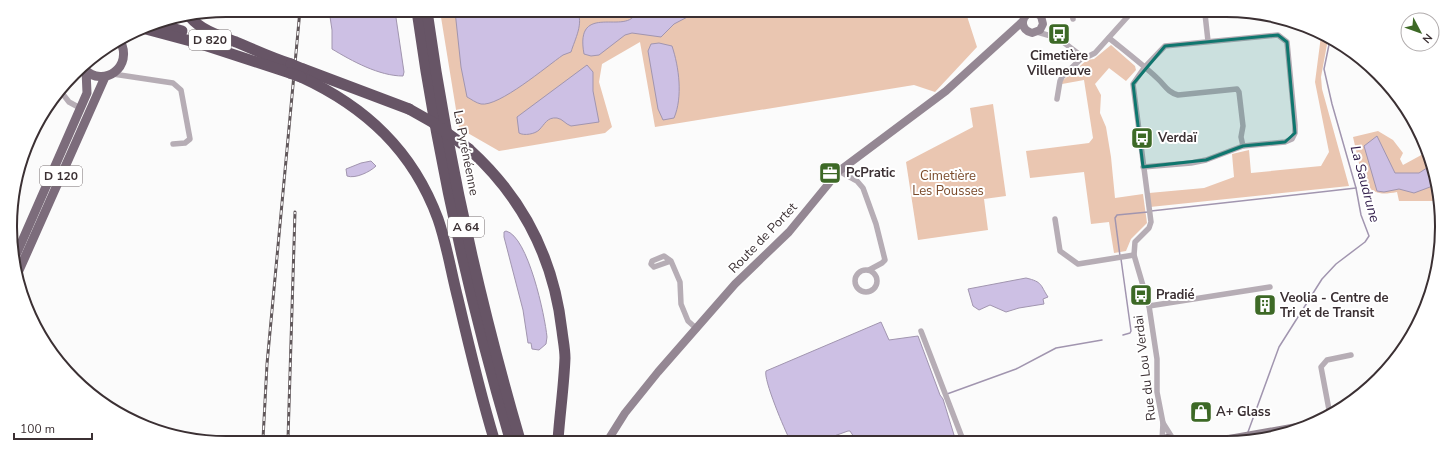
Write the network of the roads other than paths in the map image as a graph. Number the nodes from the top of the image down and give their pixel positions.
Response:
1 (418, 17) edge
2 (428, 17) edge
3 (1026, 17) edge
4 (1040, 17) edge
5 (1127, 17) edge
6 (1206, 17) edge
7 (192, 20) edge
8 (1023, 21) junction
9 (165, 26) edge
10 (1014, 30) junction
11 (152, 31) edge
12 (1027, 31) junction
13 (1037, 32) junction
14 (1051, 34) junction
15 (1109, 38) junction
16 (1210, 41) junction
17 (122, 45) edge
18 (263, 55) junction
19 (1084, 56) junction
20 (122, 63) junction
21 (1144, 68) junction
22 (291, 69) junction
23 (87, 70) edge
24 (84, 72) edge
25 (302, 73) junction
26 (109, 75) junction
27 (129, 75) junction
28 (63, 95) edge
29 (1057, 99) dead end
30 (80, 108) junction
31 (173, 144) dead end
32 (1243, 146) junction
33 (1143, 167) junction
34 (839, 171) junction
35 (1055, 219) dead end
36 (18, 250) edge
37 (1134, 255) junction
38 (671, 261) dead end
39 (21, 266) edge
40 (869, 270) dead end
41 (1270, 287) dead end
42 (1149, 306) junction
43 (697, 329) junction
44 (921, 331) dead end
45 (1350, 355) dead end
46 (1329, 409) edge
47 (1163, 423) junction
48 (493, 436) edge
49 (509, 436) edge
50 (519, 436) edge
51 (558, 436) edge
52 (611, 436) edge
53 (961, 436) edge
54 (1162, 436) edge
55 (1173, 436) edge

1 - 49 highway, La Pyrénéenne / A 64
2 - 50 highway, La Pyrénéenne / A 64
3 - 8 street, Route de Portet
4 - 13 street
4 - 14 street
5 - 15 street
6 - 16 street
7 - 18 highway
8 - 10 street, Route de Portet
8 - 12 street
9 - 18 highway, D 820
10 - 12 street
10 - 34 street, Route de Portet
11 - 22 highway, D 820
12 - 13 street
13 - 14 street
14 - 19 street
15 - 19 street
15 - 21 street
16 - 21 street
16 - 32 street
17 - 20 main road
18 - 22 highway
19 - 29 street
20 - 26 main road
20 - 27 street
21 - 32 street
21 - 33 street
22 - 25 highway, bridge
23 - 26 main road
24 - 30 main road, D 120
25 - 48 highway
25 - 51 highway, bridge
26 - 27 street
26 - 39 main road, D 120
27 - 31 street
28 - 30 street
30 - 36 main road, D 120
32 - 33 street
33 - 37 street
34 - 40 street
34 - 43 street, Route de Portet
35 - 37 street
37 - 42 street, Rue du Lou Verdai
38 - 43 street
41 - 42 street
42 - 47 street, Rue du Lou Verdai
43 - 52 street, Route de Portet
44 - 53 street
45 - 46 street
47 - 54 street, Rue du Lou Verdai
47 - 55 street

